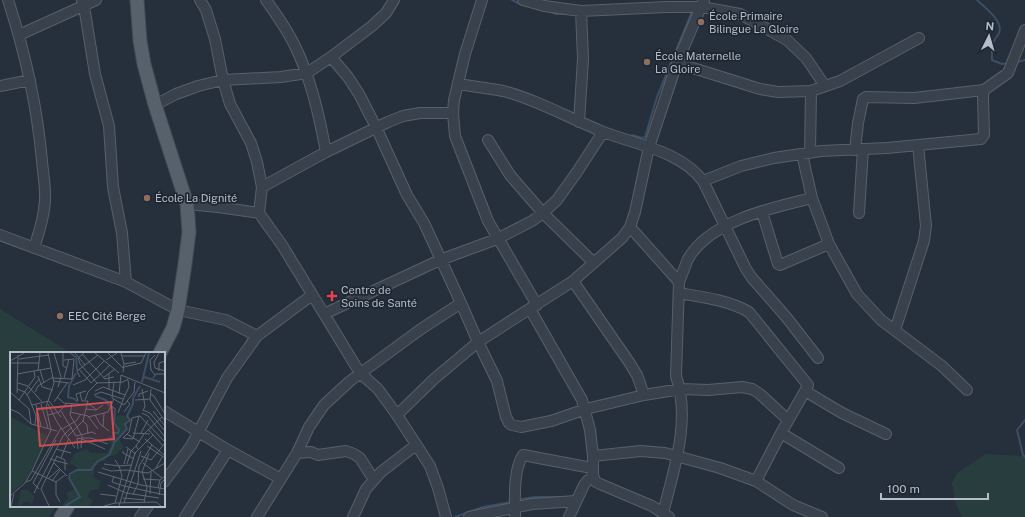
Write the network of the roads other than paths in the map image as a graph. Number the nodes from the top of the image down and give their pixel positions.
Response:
1 (8, 0) edge
2 (96, 0) edge
3 (137, 0) edge
4 (200, 0) edge
5 (266, 0) edge
6 (394, 0) edge
7 (482, 0) edge
8 (523, 0) edge
9 (83, 3) edge
10 (703, 4) edge
11 (581, 11) junction
12 (1025, 30) edge
13 (19, 35) junction
14 (919, 38) dead end
15 (331, 57) junction
16 (677, 62) junction
17 (307, 73) junction
18 (30, 80) junction
19 (223, 80) junction
20 (458, 84) junction
21 (0, 86) edge
22 (825, 86) junction
23 (984, 90) junction
24 (811, 91) junction
25 (155, 105) junction
26 (453, 113) junction
27 (579, 122) junction
28 (376, 127) junction
29 (603, 132) junction
30 (488, 140) dead end
31 (918, 145) junction
32 (649, 147) junction
33 (859, 149) junction
34 (326, 152) junction
35 (806, 153) junction
36 (703, 181) junction
37 (262, 187) junction
38 (812, 198) junction
39 (187, 204) junction
40 (762, 212) junction
41 (259, 213) junction
42 (543, 213) junction
43 (859, 213) dead end
44 (630, 227) junction
45 (726, 227) junction
46 (0, 234) edge
47 (497, 239) junction
48 (829, 244) junction
49 (34, 248) junction
50 (440, 260) junction
51 (594, 263) junction
52 (573, 281) junction
53 (126, 282) junction
54 (679, 282) junction
55 (679, 294) junction
56 (312, 295) junction
57 (461, 303) junction
58 (533, 307) junction
59 (178, 310) junction
60 (324, 314) junction
61 (895, 330) junction
62 (257, 336) junction
63 (478, 342) junction
64 (160, 352) edge
65 (818, 358) dead end
66 (360, 373) junction
67 (681, 390) junction
68 (967, 390) dead end
69 (805, 391) junction
70 (644, 395) junction
71 (586, 409) junction
72 (165, 413) edge
73 (397, 415) junction
74 (788, 420) junction
75 (198, 433) junction
76 (780, 433) junction
77 (886, 434) dead end
78 (416, 444) junction
79 (228, 450) junction
80 (297, 453) junction
81 (593, 456) junction
82 (677, 457) junction
83 (838, 468) dead end
84 (593, 472) junction
85 (281, 479) junction
86 (374, 480) junction
87 (165, 481) edge
88 (756, 481) junction
89 (576, 501) junction
90 (67, 507) edge
91 (147, 507) edge
92 (515, 509) edge
93 (666, 515) edge
94 (61, 517) edge
95 (140, 517) edge
96 (185, 517) edge
97 (257, 517) edge
98 (353, 517) edge
99 (446, 517) edge
100 (469, 517) edge
101 (569, 517) edge
102 (822, 517) edge

1 - 13 street
2 - 9 street
3 - 25 main road
4 - 19 street
5 - 17 street
6 - 15 street
7 - 20 street
8 - 11 street
9 - 13 street
9 - 53 street
10 - 11 street
10 - 16 street
10 - 22 street
11 - 27 street
12 - 23 street
13 - 18 street
14 - 22 street
15 - 17 street
15 - 28 street
16 - 24 street
16 - 32 street
17 - 19 street
17 - 34 street
18 - 21 street
18 - 49 street
19 - 25 street
19 - 37 street
20 - 26 street
20 - 27 street
22 - 24 street
23 - 31 street
23 - 33 street
24 - 35 street
25 - 39 main road
26 - 28 street
26 - 47 street
27 - 29 street
28 - 34 street
28 - 50 street
29 - 32 street
29 - 42 street
30 - 42 street
31 - 33 street
31 - 61 street
32 - 36 street
32 - 44 street
33 - 35 street
33 - 43 street
34 - 37 street
35 - 36 street
35 - 38 street
36 - 45 street
37 - 41 street
38 - 40 street
38 - 48 street
39 - 41 street
39 - 59 main road
40 - 45 street
40 - 48 street
41 - 56 street
42 - 47 street
42 - 51 street
44 - 51 street
44 - 54 street
45 - 54 street
45 - 65 street
46 - 49 street
47 - 50 street
47 - 58 street
48 - 61 street
49 - 53 street
50 - 57 street
50 - 60 street
51 - 52 street
52 - 58 street
52 - 70 street
53 - 59 street
54 - 55 street
55 - 67 street
55 - 69 street
56 - 60 street
56 - 62 street
57 - 63 street
57 - 66 street
58 - 63 street
58 - 71 street
59 - 62 street
59 - 64 main road
60 - 66 street
61 - 68 street
62 - 75 street
63 - 71 street
63 - 73 street
66 - 73 street
66 - 80 street
67 - 70 street
67 - 74 street
67 - 82 street
69 - 74 street
69 - 77 street
70 - 71 street
71 - 81 street
72 - 75 street
73 - 78 street
74 - 76 street
75 - 79 street
75 - 87 street
76 - 83 street
76 - 88 street
78 - 86 street
78 - 99 street
79 - 85 street
79 - 96 street
80 - 85 street
80 - 86 street
81 - 82 street
81 - 84 street
82 - 88 street
82 - 93 street
84 - 89 street
84 - 92 street
84 - 93 street
85 - 97 street
86 - 98 street
88 - 102 street
89 - 92 street
89 - 101 street
90 - 94 main road
91 - 95 street
92 - 100 street

